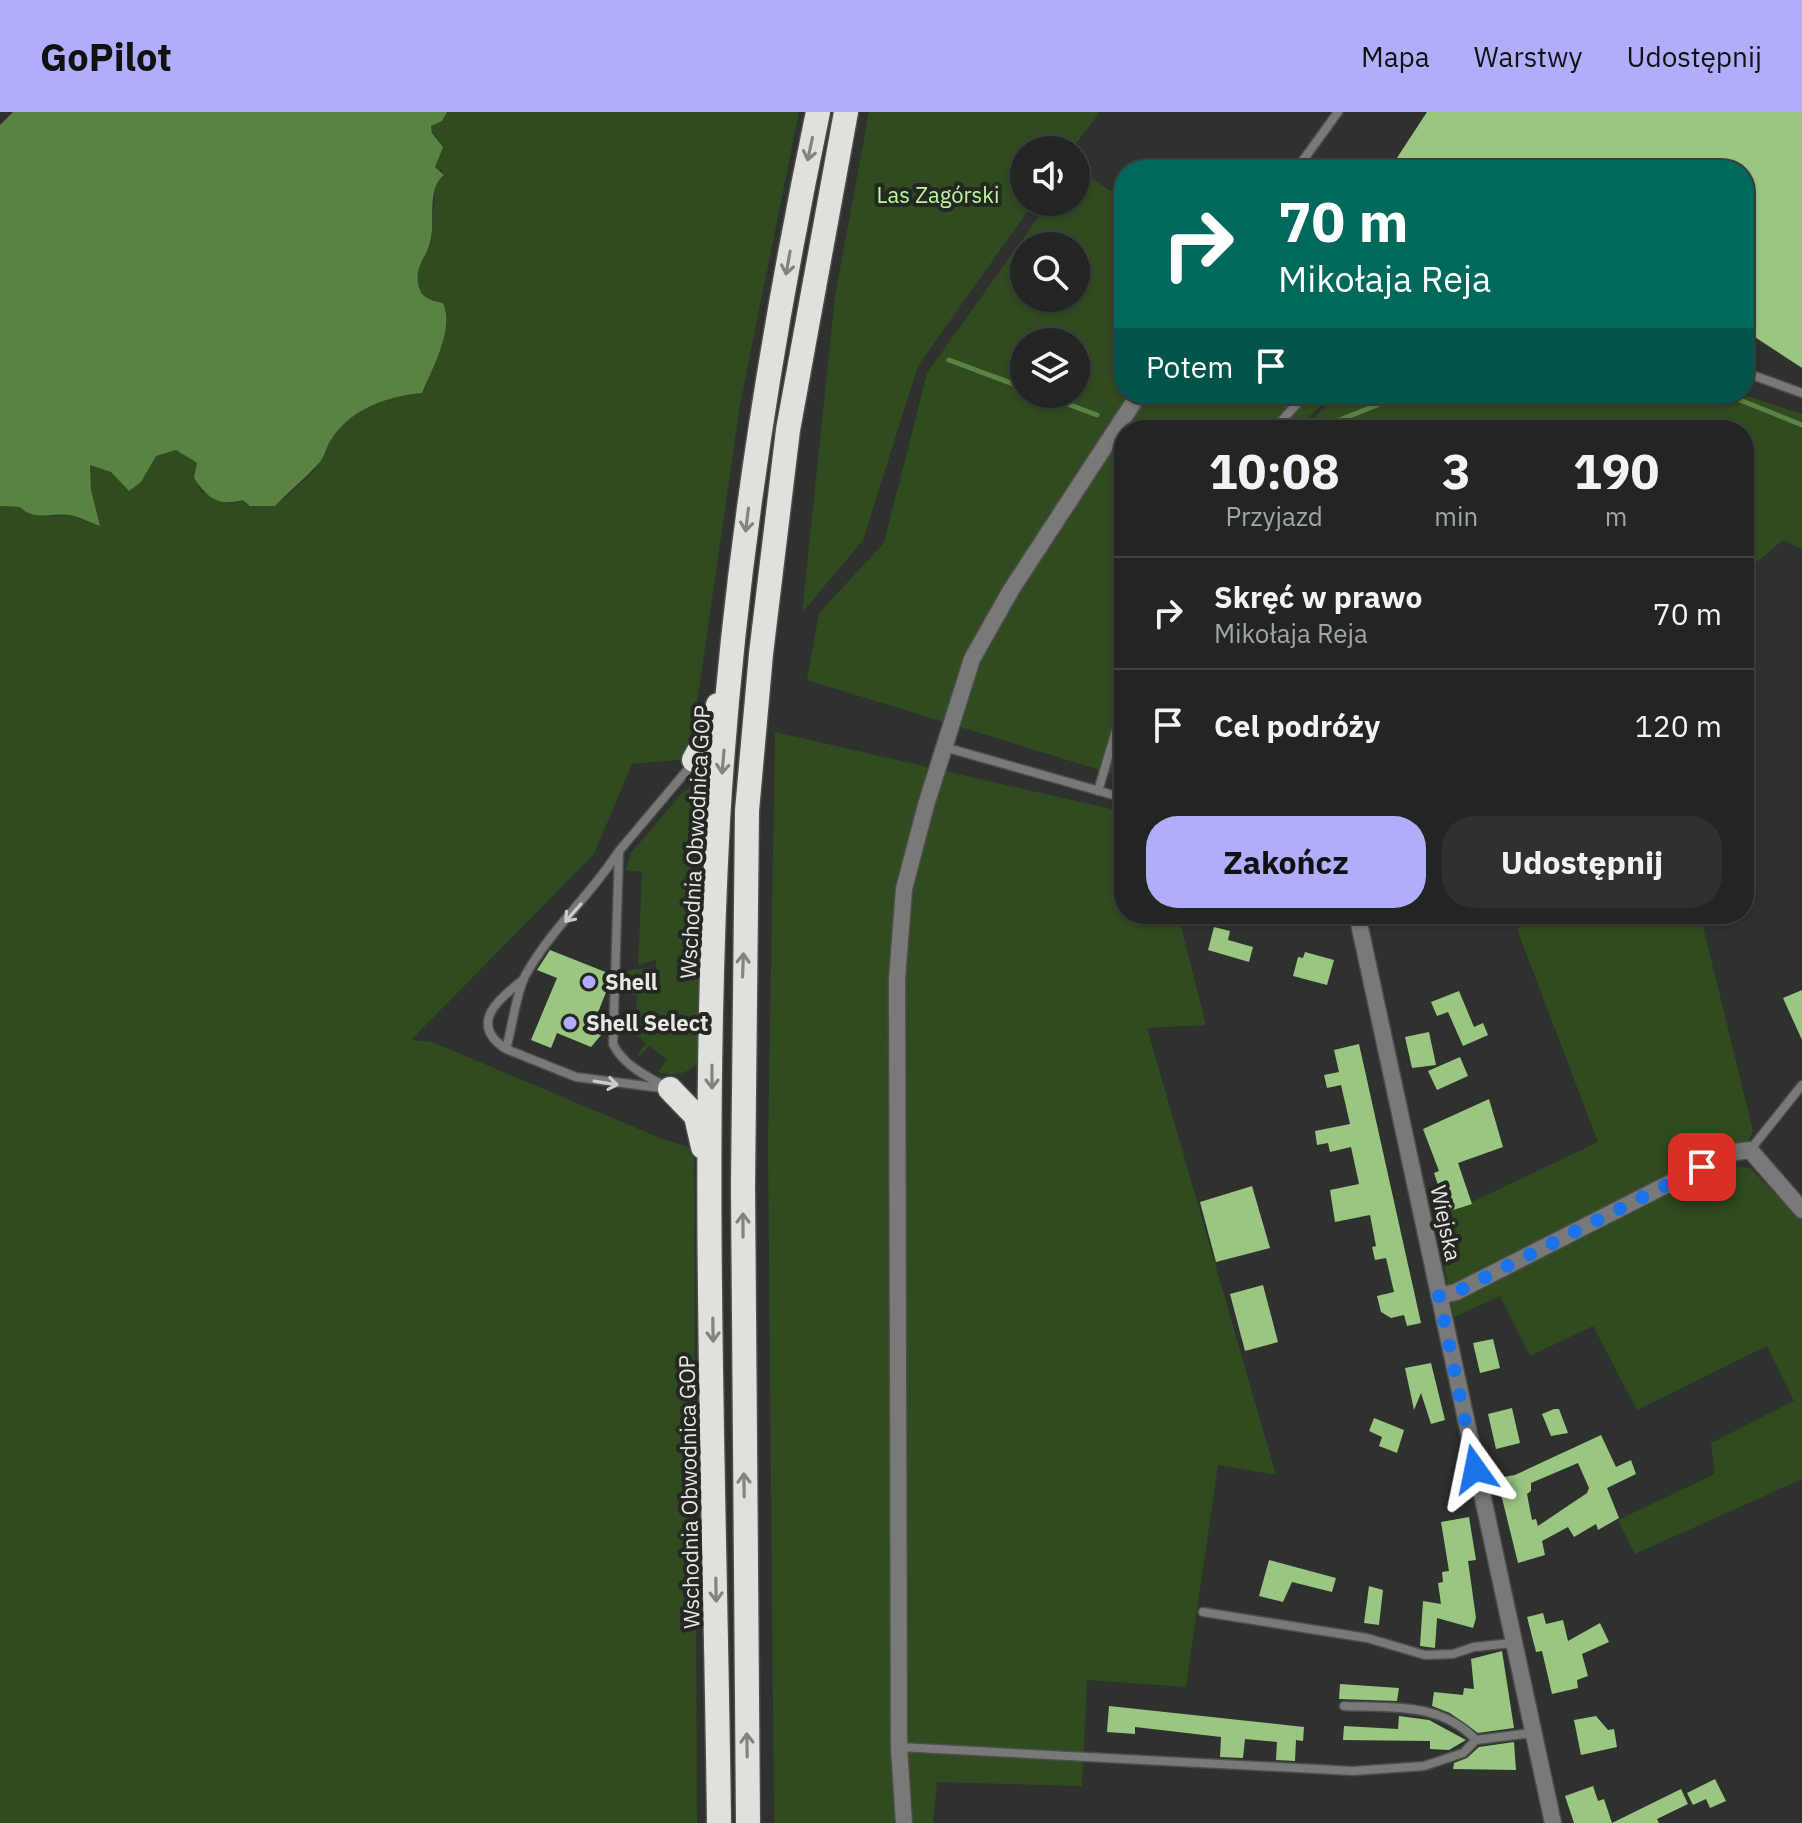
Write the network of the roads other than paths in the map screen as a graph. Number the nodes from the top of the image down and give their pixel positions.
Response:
1 (818, 112) edge
2 (846, 112) edge
3 (1338, 112) edge
4 (1303, 160) edge
5 (1754, 376) edge
6 (1802, 393) edge
7 (1297, 404) edge
8 (1282, 420) edge
9 (1114, 433) edge
10 (731, 656) junction
11 (1114, 737) edge
12 (943, 747) junction
13 (694, 760) joint
14 (1098, 791) junction
15 (1114, 795) edge
16 (619, 851) junction
17 (1359, 924) edge
18 (523, 979) junction
19 (506, 1049) junction
20 (1802, 1085) edge
21 (670, 1089) junction
22 (1750, 1150) junction
23 (712, 1196) junction
24 (1802, 1210) edge
25 (1439, 1296) junction
26 (1203, 1612) dead end
27 (1512, 1643) junction
28 (1344, 1706) dead end
29 (1531, 1733) junction
30 (1476, 1740) junction
31 (899, 1747) junction
32 (719, 1823) edge
33 (748, 1823) edge
34 (904, 1823) edge
35 (1553, 1823) edge

1 -> 10 highway, Wschodnia Obwodnica GOP
33 -> 2 highway
3 - 4 lane
5 - 6 lane
7 - 8 lane
9 - 12 street
10 - 13 highway
10 -> 23 highway, Wschodnia Obwodnica GOP
11 - 14 lane
12 - 14 lane
12 - 31 street
13 - 16 lane
14 - 15 lane
16 -> 18 lane
16 - 21 lane
17 - 25 street, Wiejska
18 - 19 lane
18 - 19 lane
19 -> 21 lane
20 - 22 lane
21 - 23 highway
22 - 24 street
22 - 25 street
23 -> 32 highway, Wschodnia Obwodnica GOP
25 - 27 street, Wiejska
26 - 27 lane
27 - 29 street, Wiejska
28 - 30 lane
29 - 30 lane
29 - 35 street, Wiejska
30 - 31 lane
31 - 34 street

